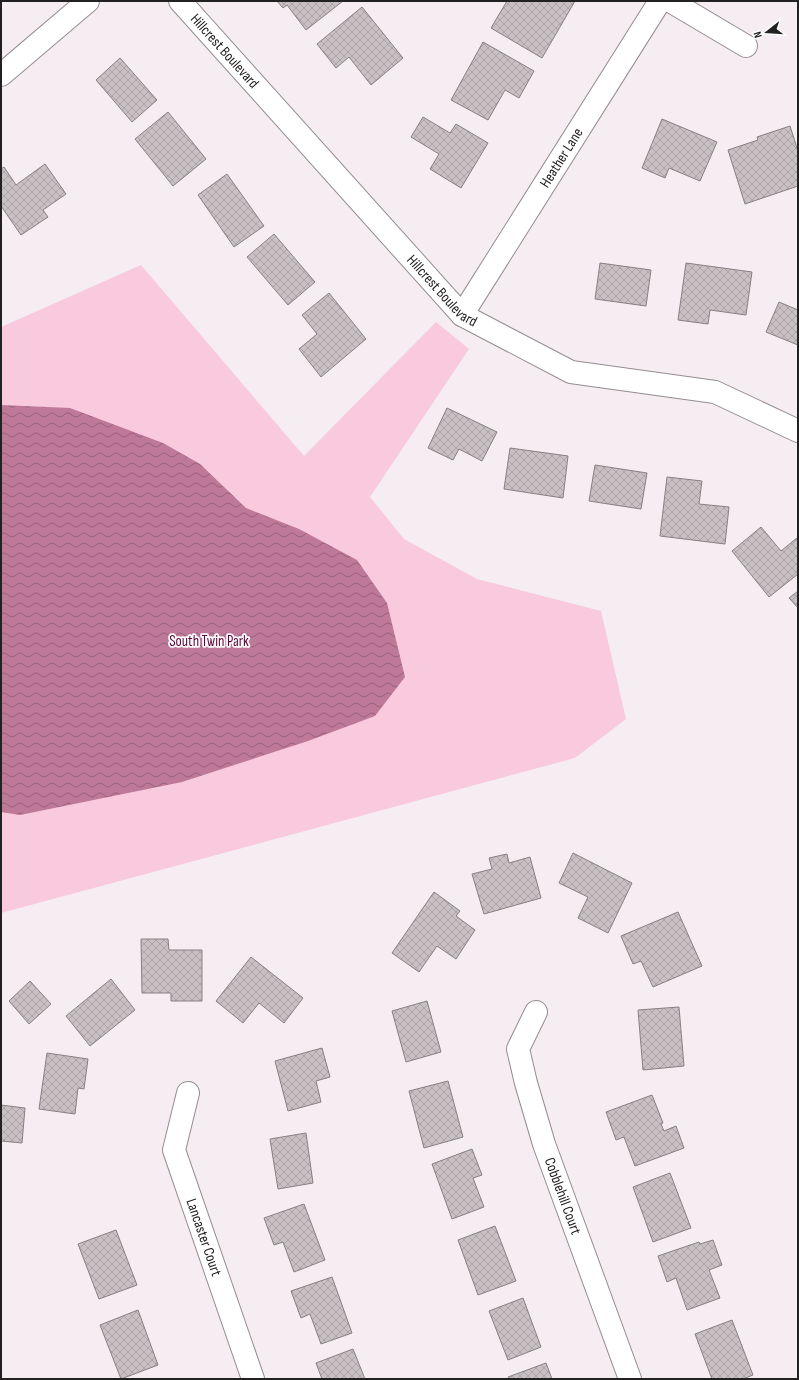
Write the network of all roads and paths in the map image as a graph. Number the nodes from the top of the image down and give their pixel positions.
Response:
1 (88, 1) edge
2 (180, 1) edge
3 (660, 1) edge
4 (670, 1) edge
5 (746, 46) dead end
6 (1, 75) edge
7 (462, 315) junction
8 (798, 432) edge
9 (536, 1012) dead end
10 (188, 1093) dead end
11 (253, 1379) edge
12 (630, 1379) edge

1 - 6 street
2 - 7 street, Hillcrest Boulevard
3 - 7 street, Heather Lane
4 - 5 street
7 - 8 street, Hillcrest Boulevard
9 - 12 street, Cobblehill Court
10 - 11 street, Lancaster Court

